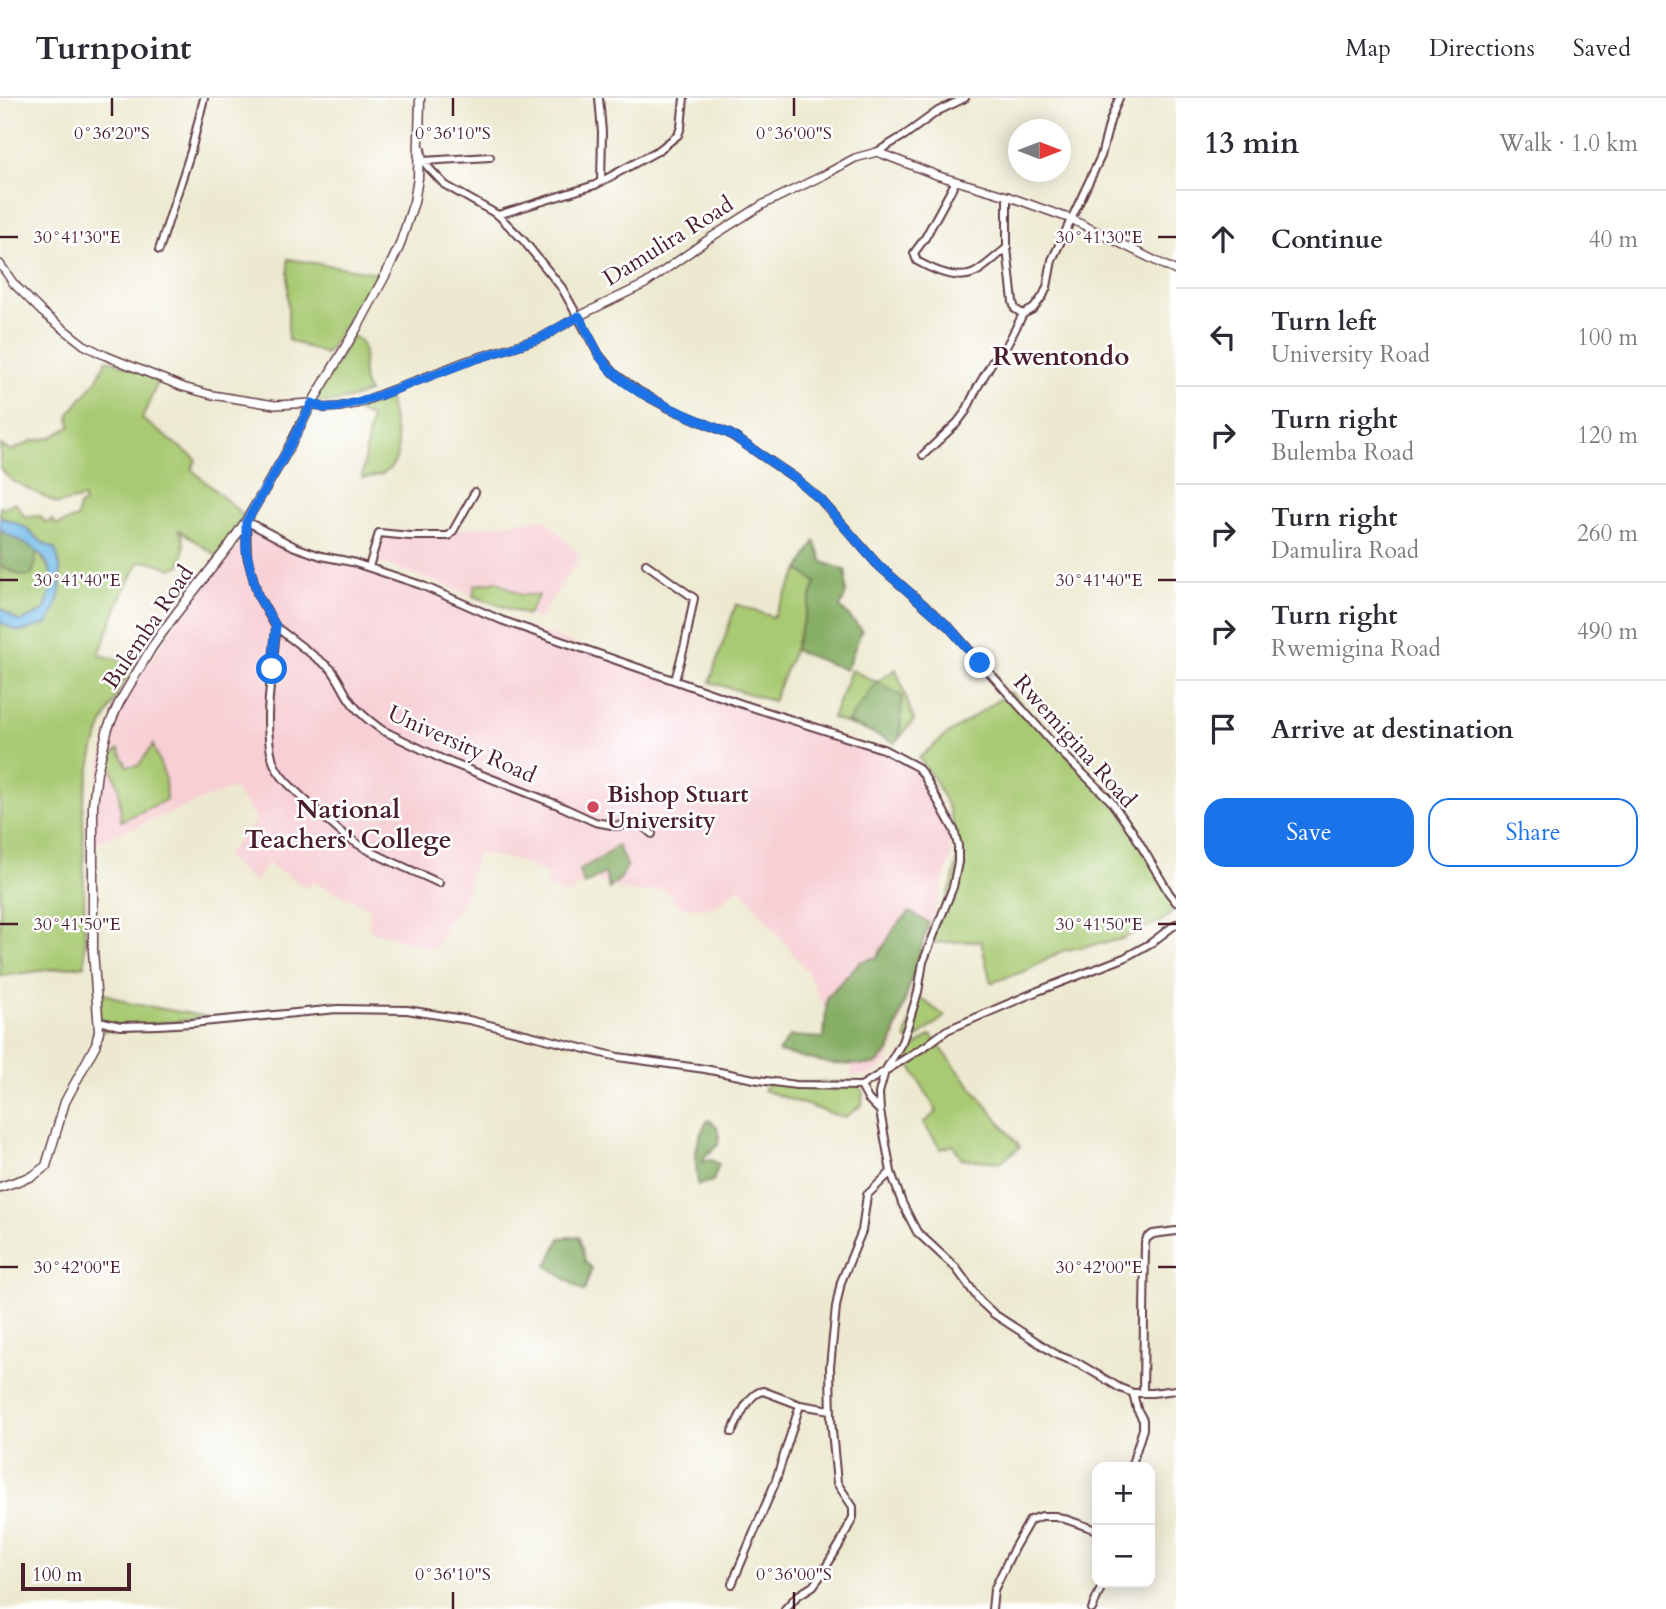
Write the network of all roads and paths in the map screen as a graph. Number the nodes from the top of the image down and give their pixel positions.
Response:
1 (204, 98) edge
2 (420, 98) edge
3 (599, 98) edge
4 (684, 98) edge
5 (965, 98) edge
6 (1119, 98) edge
7 (420, 144) junction
8 (877, 152) junction
9 (490, 157) dead end
10 (424, 161) junction
11 (956, 181) junction
12 (601, 183) junction
13 (1007, 196) junction
14 (498, 215) junction
15 (1071, 219) junction
16 (1007, 248) junction
17 (159, 250) dead end
18 (0, 264) edge
19 (1176, 271) edge
20 (1023, 314) junction
21 (579, 316) junction
22 (312, 403) junction
23 (923, 455) dead end
24 (475, 492) dead end
25 (246, 522) junction
26 (646, 564) dead end
27 (369, 567) junction
28 (276, 626) junction
29 (675, 680) junction
30 (652, 834) dead end
31 (439, 883) dead end
32 (1176, 902) edge
33 (1176, 925) edge
34 (99, 1021) junction
35 (886, 1071) junction
36 (861, 1086) junction
37 (880, 1111) junction
38 (891, 1172) junction
39 (0, 1186) edge
40 (1176, 1231) edge
41 (1176, 1390) edge
42 (1133, 1393) junction
43 (1143, 1393) junction
44 (800, 1405) junction
45 (831, 1410) junction
46 (732, 1432) dead end
47 (1133, 1462) edge
48 (1092, 1528) edge
49 (732, 1584) dead end
50 (1100, 1588) edge
51 (785, 1609) edge
52 (992, 1609) edge
53 (1092, 1609) edge

1 - 17 street
2 - 7 main road, Bulemba Road
3 - 12 street
4 - 12 street
5 - 8 street
6 - 15 street
7 - 10 street, Rwemigina Road
7 - 22 main road, Bulemba Road
8 - 11 street
8 - 21 street, Damulira Road
9 - 10 street
10 - 14 street, Rwemigina Road
11 - 13 street
11 - 16 street
12 - 14 street
13 - 15 street
13 - 16 street
14 - 21 street, Rwemigina Road
15 - 19 street
15 - 20 street
16 - 20 street
18 - 22 street, Damulira Road
20 - 23 street
21 - 22 street, Damulira Road
21 - 32 street, Rwemigina Road
22 - 25 main road, Bulemba Road
24 - 27 street
25 - 27 street
25 - 28 street, University Road
25 - 34 main road, Bulemba Road
26 - 29 street
27 - 29 street
28 - 30 street, University Road
28 - 31 street
29 - 35 street
33 - 35 street
34 - 36 street
34 - 39 main road, Bulemba Road
35 - 36 street
35 - 37 street
36 - 37 street
37 - 38 street
38 - 42 street
38 - 45 street
40 - 43 street
41 - 43 street
42 - 43 street
42 - 47 street
44 - 45 street
44 - 46 street
44 - 49 street
45 - 51 street
48 - 52 street
50 - 53 street

